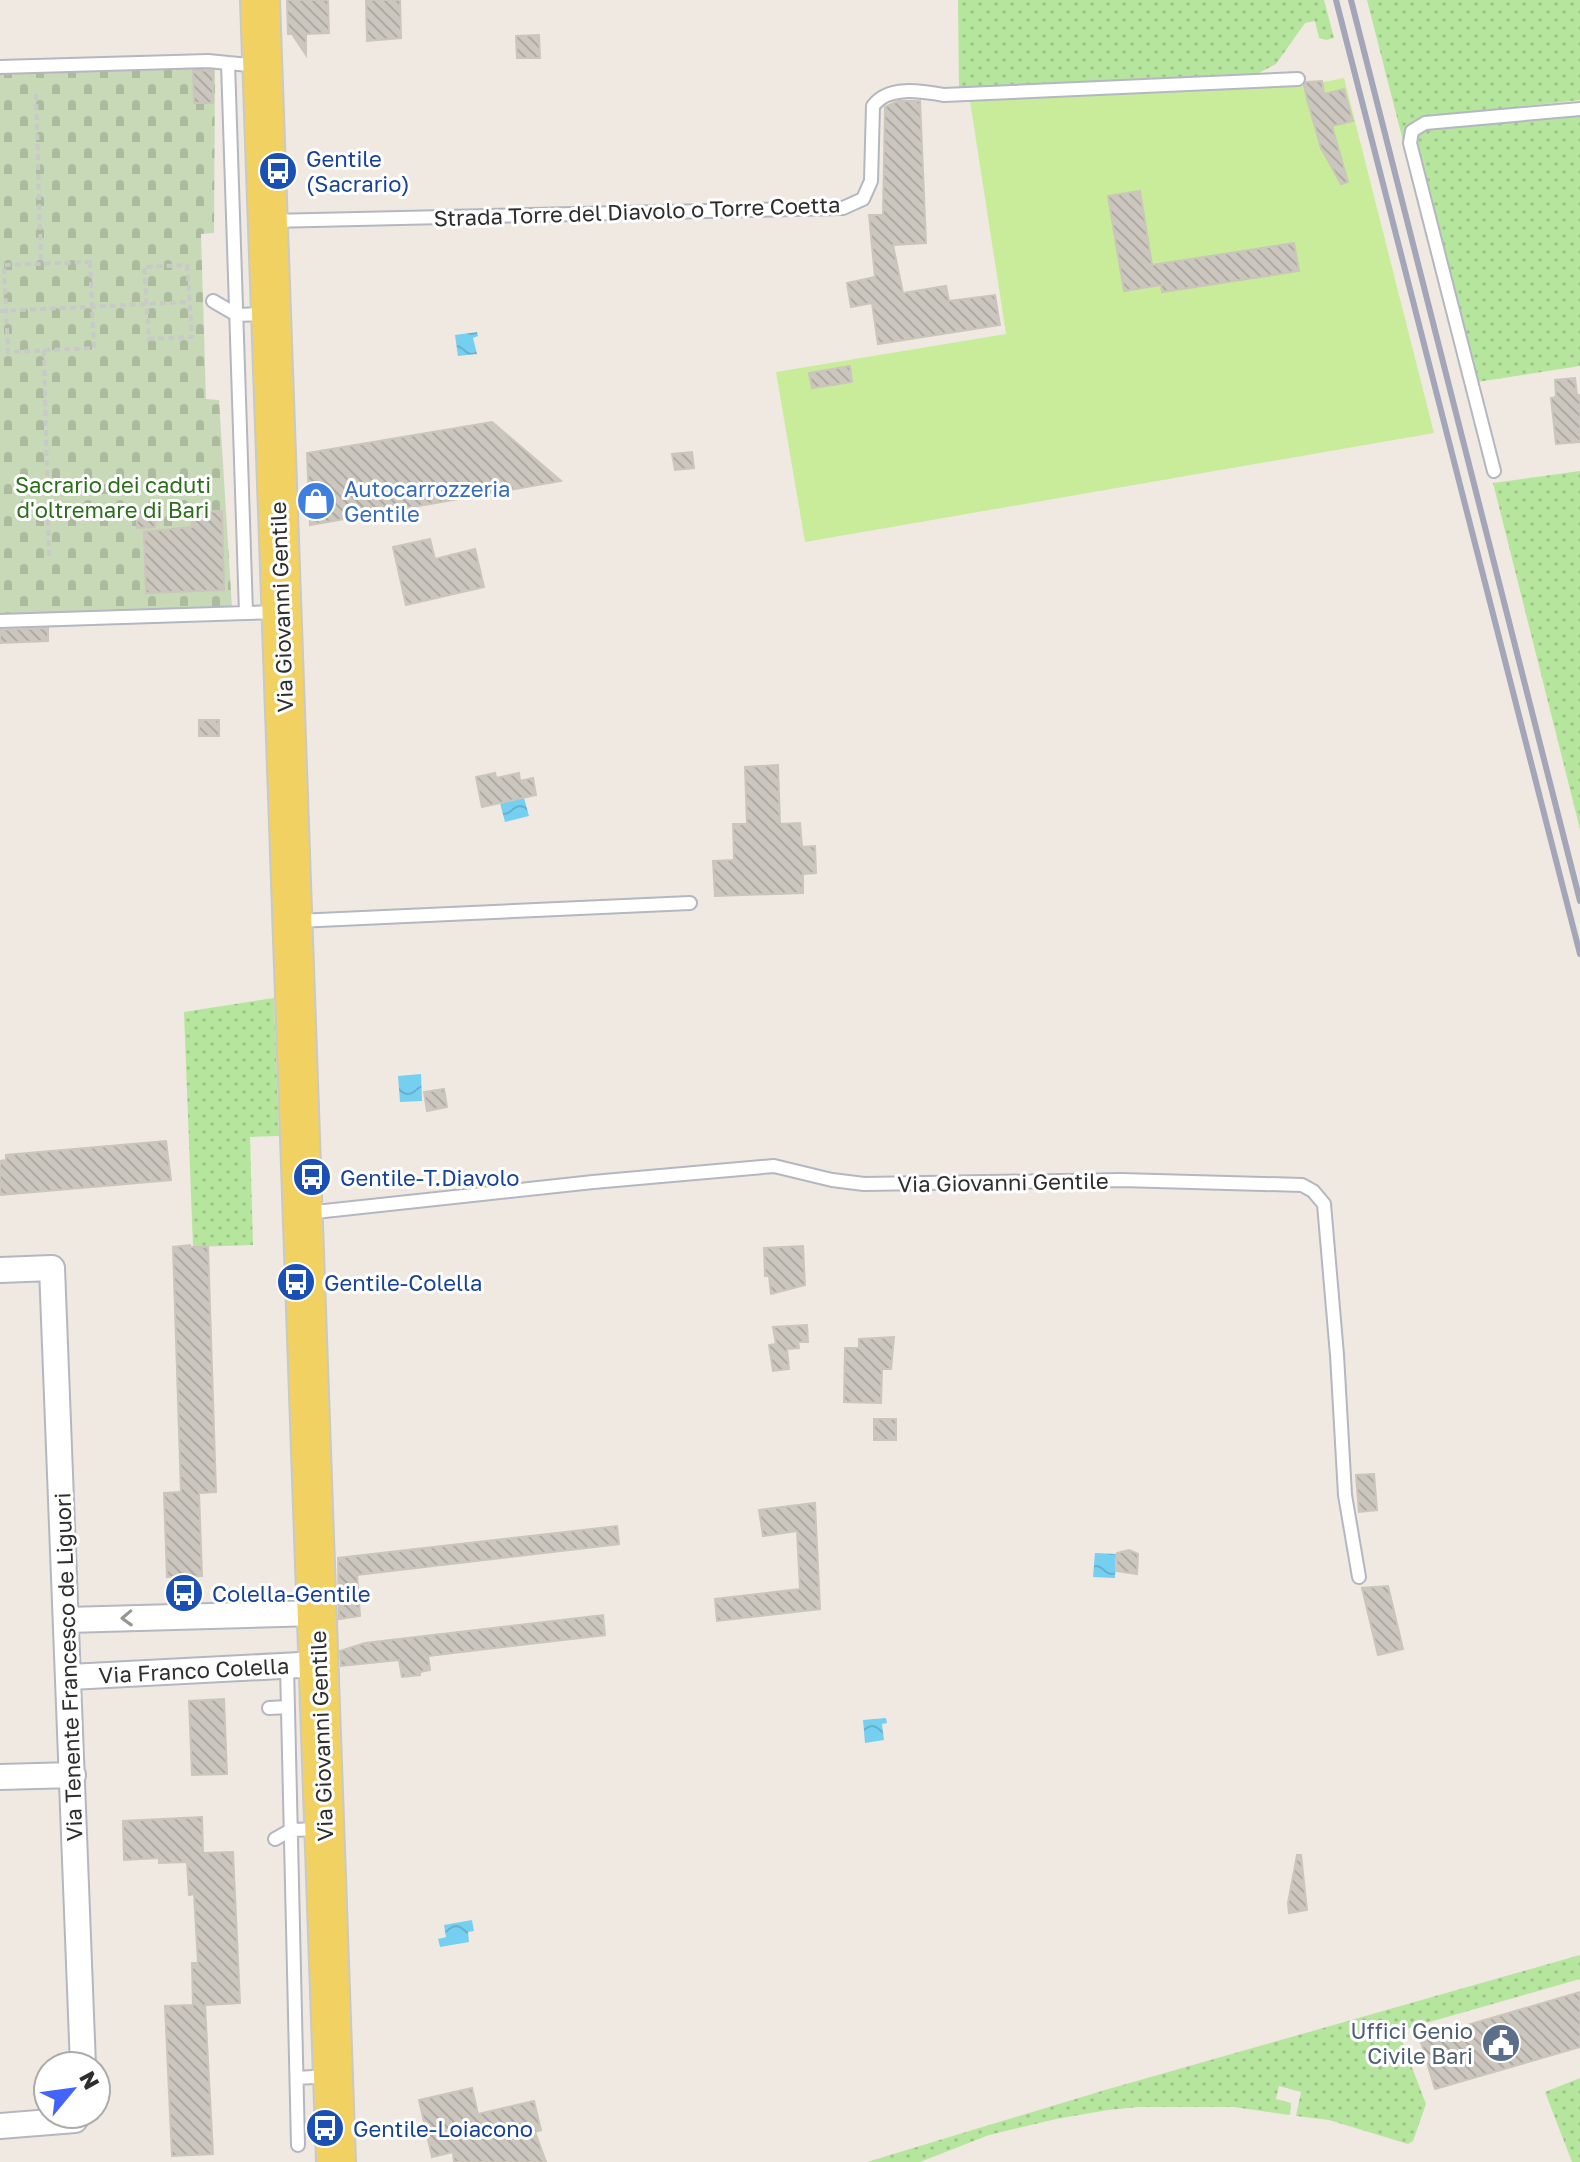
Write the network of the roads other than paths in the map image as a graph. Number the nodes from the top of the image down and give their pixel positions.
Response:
1 (260, 0) edge
2 (246, 64) junction
3 (0, 67) edge
4 (1298, 79) dead end
5 (1580, 109) edge
6 (251, 178) junction
7 (268, 221) junction
8 (213, 301) road end
9 (254, 314) junction
10 (1494, 471) dead end
11 (264, 612) junction
12 (0, 621) edge
13 (690, 903) dead end
14 (291, 921) junction
15 (303, 1213) junction
16 (0, 1270) edge
17 (1359, 1577) dead end
18 (317, 1613) junction
19 (67, 1620) junction
20 (303, 1665) junction
21 (70, 1677) junction
22 (288, 1707) junction
23 (269, 1708) dead end
24 (73, 1775) junction
25 (0, 1777) edge
26 (308, 1830) junction
27 (275, 1839) dead end
28 (82, 2050) edge
29 (315, 2077) junction
30 (32, 2123) edge
31 (0, 2126) edge
32 (298, 2145) dead end
33 (336, 2162) edge

1 - 2 main road, Via Giovanni Gentile
2 - 3 lane
2 - 6 main road, Via Giovanni Gentile
4 - 7 lane, Strada Torre del Diavolo o Torre Coetta
5 - 10 lane
6 - 7 main road, Via Giovanni Gentile
6 - 9 lane
7 - 9 main road, Via Giovanni Gentile
8 - 9 lane
9 - 11 main road, Via Giovanni Gentile
11 - 12 lane
11 - 14 main road, Via Giovanni Gentile
13 - 14 lane
14 - 15 main road, Via Giovanni Gentile
15 - 17 lane, Via Giovanni Gentile
15 - 18 main road, Via Giovanni Gentile
16 - 19 street, Via Tenente Francesco de Liguori
18 -> 19 street
18 - 20 main road, Via Giovanni Gentile
19 - 21 street, Via Tenente Francesco de Liguori
20 - 21 street, Via Franco Colella
20 - 22 lane
20 - 26 main road, Via Giovanni Gentile
21 - 24 street, Via Tenente Francesco de Liguori
22 - 23 lane
22 - 26 lane
24 - 25 street
24 - 28 street, Via Tenente Francesco de Liguori
26 - 27 lane
26 - 29 main road, Via Giovanni Gentile
26 - 29 lane
29 - 32 lane
29 - 33 main road, Via Giovanni Gentile
30 - 31 street

